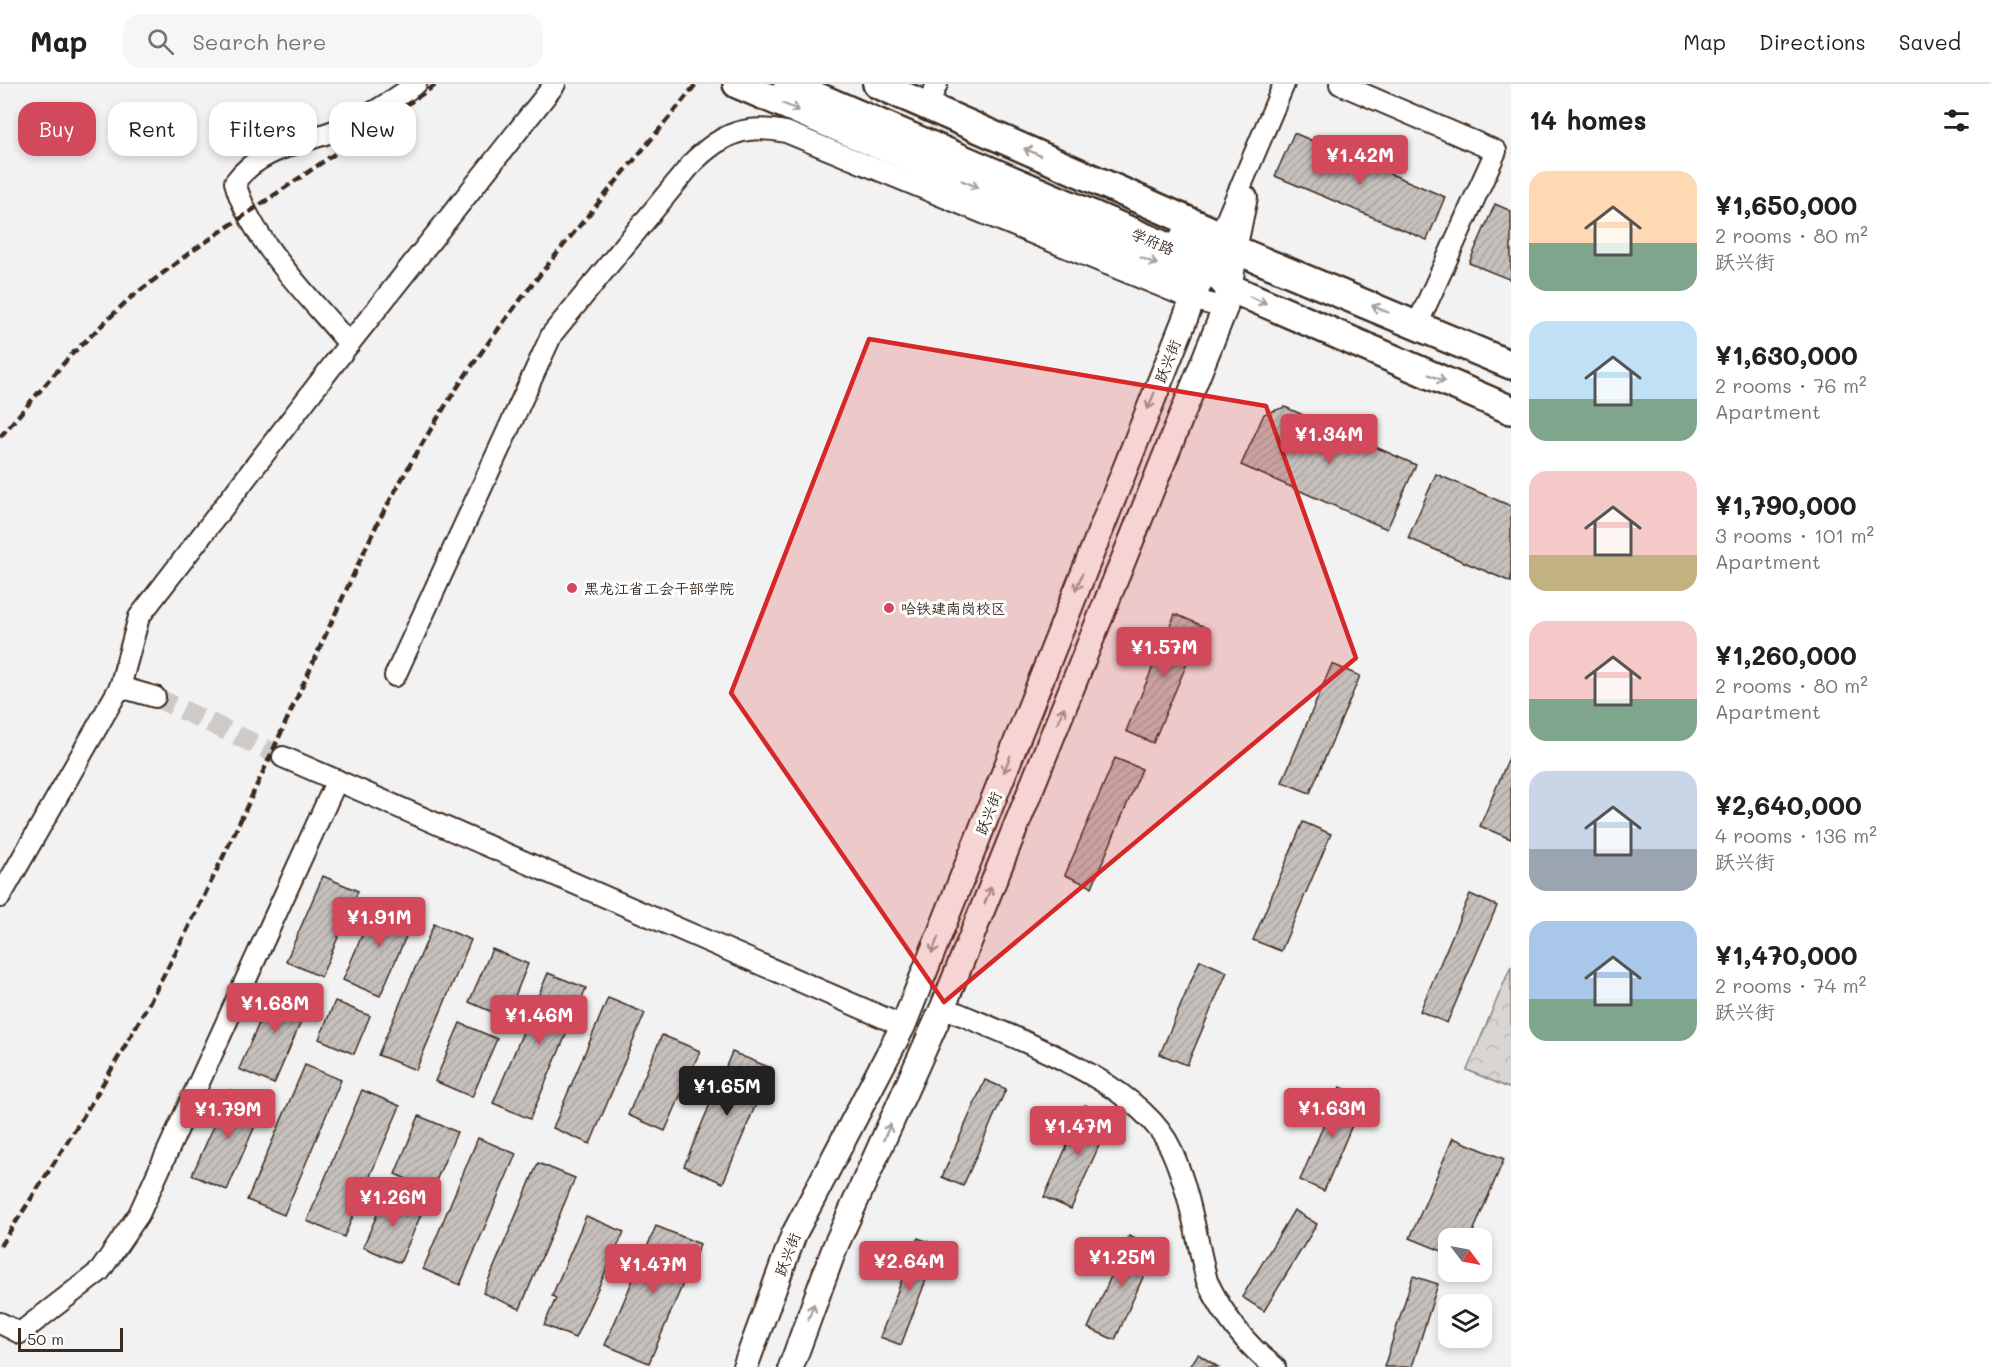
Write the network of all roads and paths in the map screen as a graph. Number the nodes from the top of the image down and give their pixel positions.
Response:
1 (417, 84) edge
2 (555, 84) edge
3 (737, 84) edge
4 (788, 84) edge
5 (829, 84) edge
6 (877, 84) edge
7 (1284, 84) edge
8 (1295, 84) edge
9 (1340, 84) edge
10 (933, 95) edge
11 (1211, 263) junction
12 (1227, 298) junction
13 (1418, 325) junction
14 (349, 344) junction
15 (1511, 365) edge
16 (1511, 410) edge
17 (395, 676) dead end
18 (120, 687) junction
19 (155, 697) tunnel mouth
20 (283, 757) tunnel mouth
21 (337, 780) junction
22 (0, 897) edge
23 (943, 1007) junction
24 (903, 1026) junction
25 (0, 1323) edge
26 (745, 1367) edge
27 (791, 1367) edge
28 (1275, 1367) edge

1 - 14 street
2 - 14 street
3 -> 11 highway
4 - 11 highway, 学府路
5 - 11 highway, 学府路
6 - 10 highway
7 - 11 street
8 - 11 street
9 - 13 street
11 -> 10 highway
11 - 12 highway, 学府路
11 - 12 street
13 -> 11 highway, 学府路
11 - 17 street
11 -> 24 main road, 跃兴街
12 -> 16 highway, 学府路
23 -> 12 main road, 跃兴街
13 - 15 highway, 学府路
14 - 18 street
18 - 19 street
18 - 22 street
20 - 21 street
21 - 24 street
21 - 25 street
27 -> 23 main road, 跃兴街
23 - 28 street
24 - 26 main road, 跃兴街

